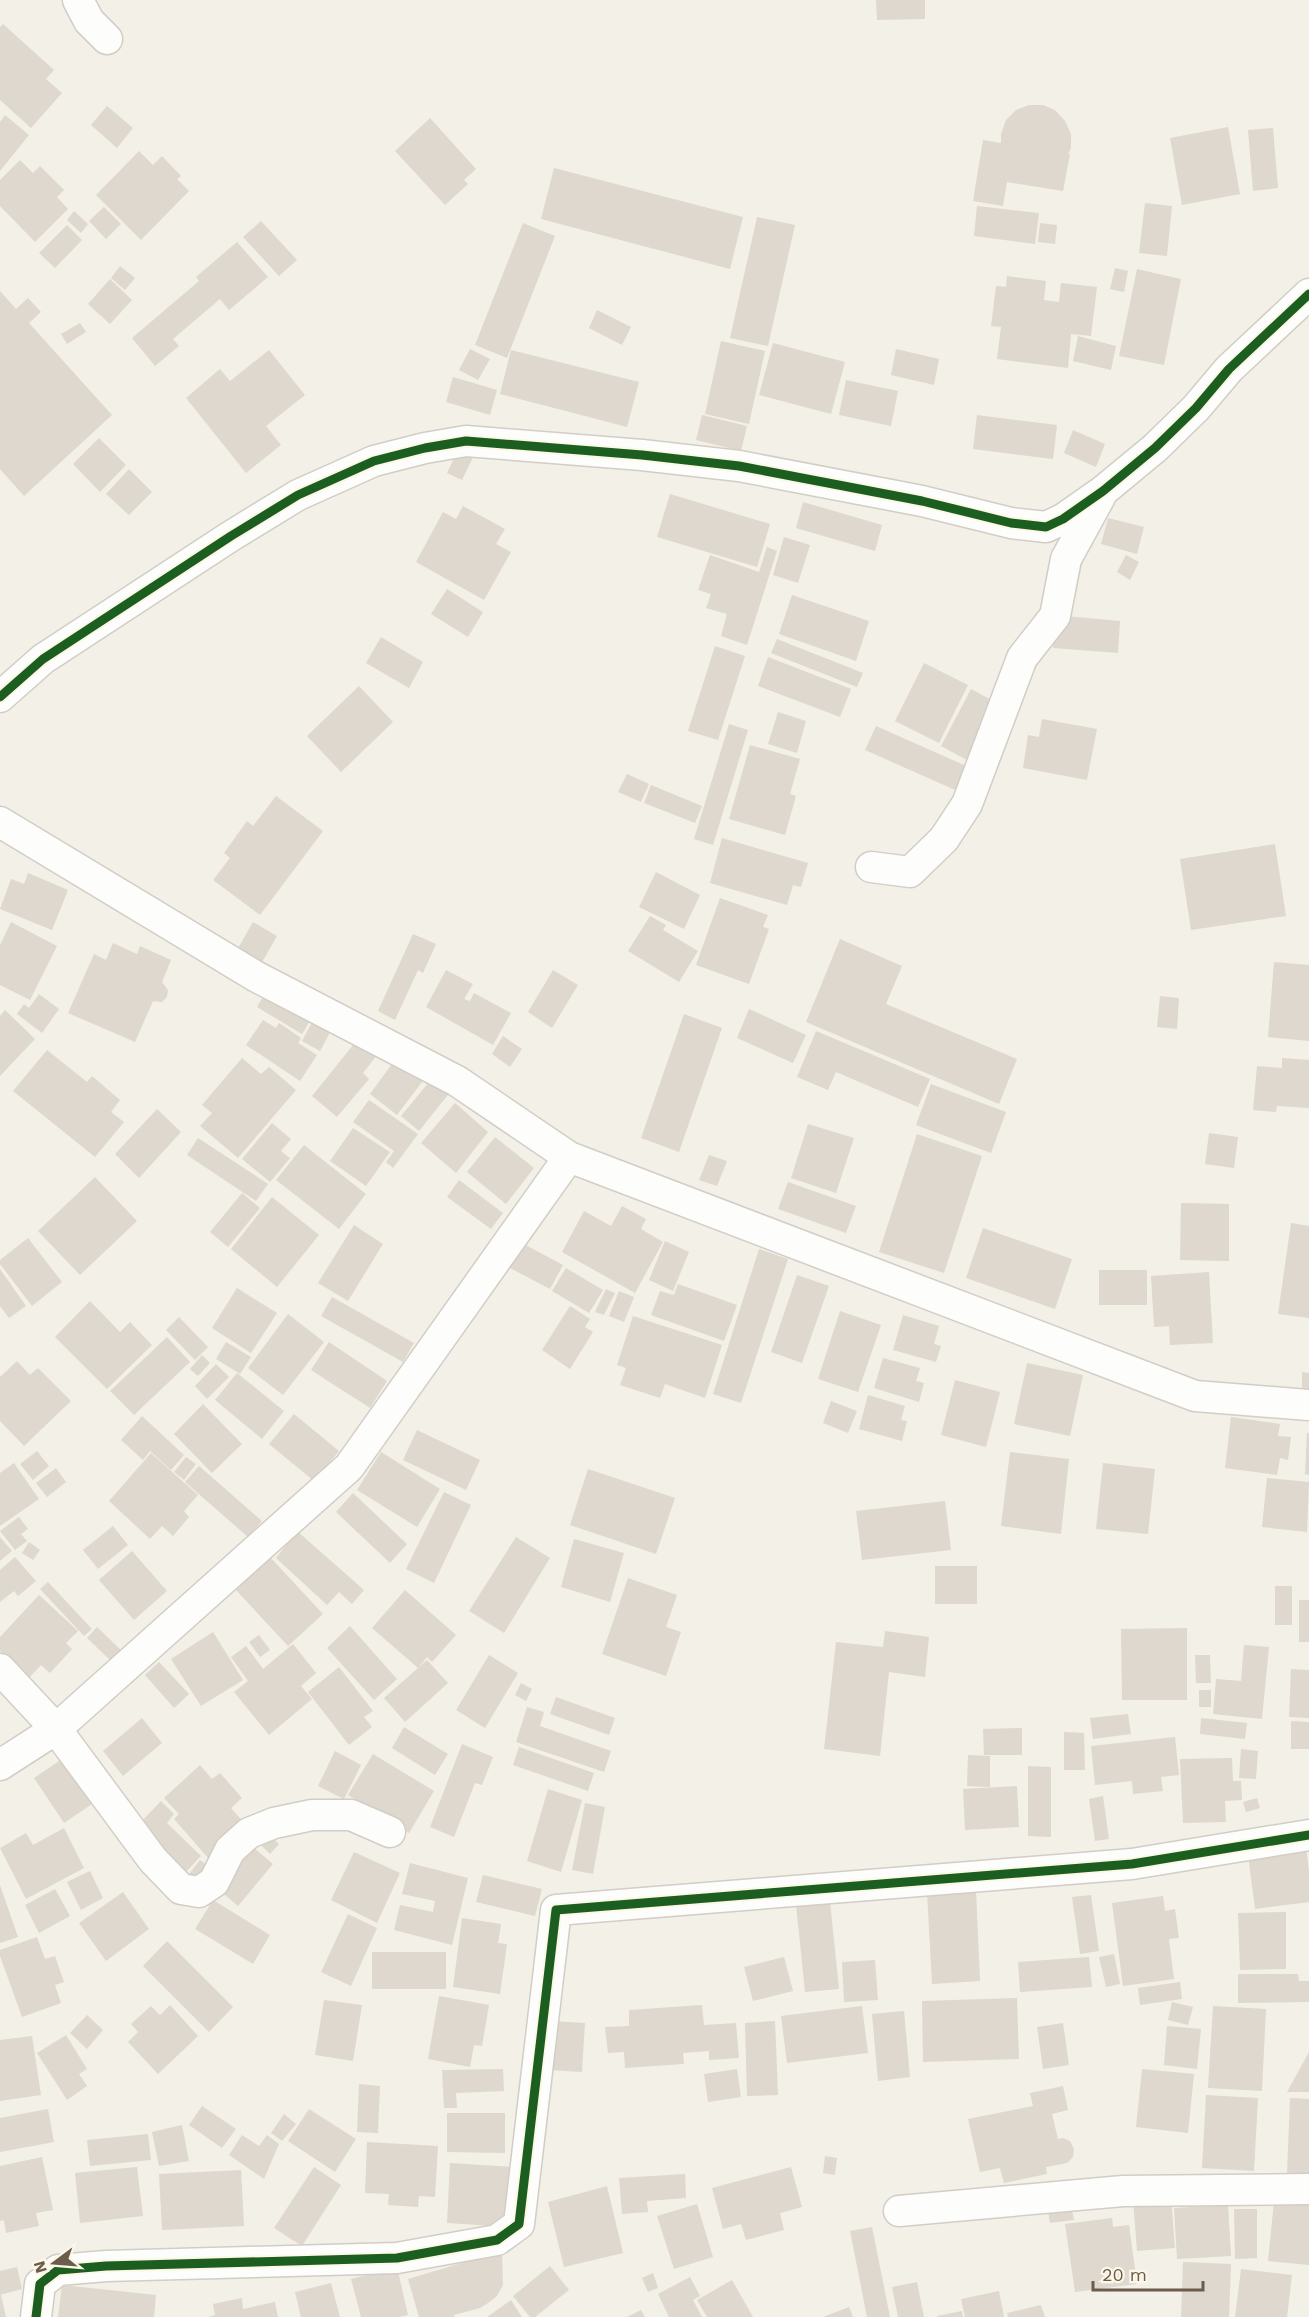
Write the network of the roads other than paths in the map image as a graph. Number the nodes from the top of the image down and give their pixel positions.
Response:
1 (78, 0) edge
2 (107, 39) dead end
3 (1309, 294) edge
4 (1102, 492) junction
5 (0, 697) edge
6 (0, 822) edge
7 (871, 867) dead end
8 (569, 1156) junction
9 (1309, 1405) edge
10 (0, 1669) edge
11 (56, 1729) junction
12 (0, 1765) edge
13 (390, 1832) dead end
14 (1309, 1835) edge
15 (1309, 2189) edge
16 (899, 2211) dead end
17 (36, 2317) edge

1 - 2 street
3 - 4 street
4 - 5 street
4 - 7 street
6 - 8 street
8 - 9 street
8 - 11 street
10 - 11 street
11 - 12 street
11 - 13 street
14 - 17 street
15 - 16 street

